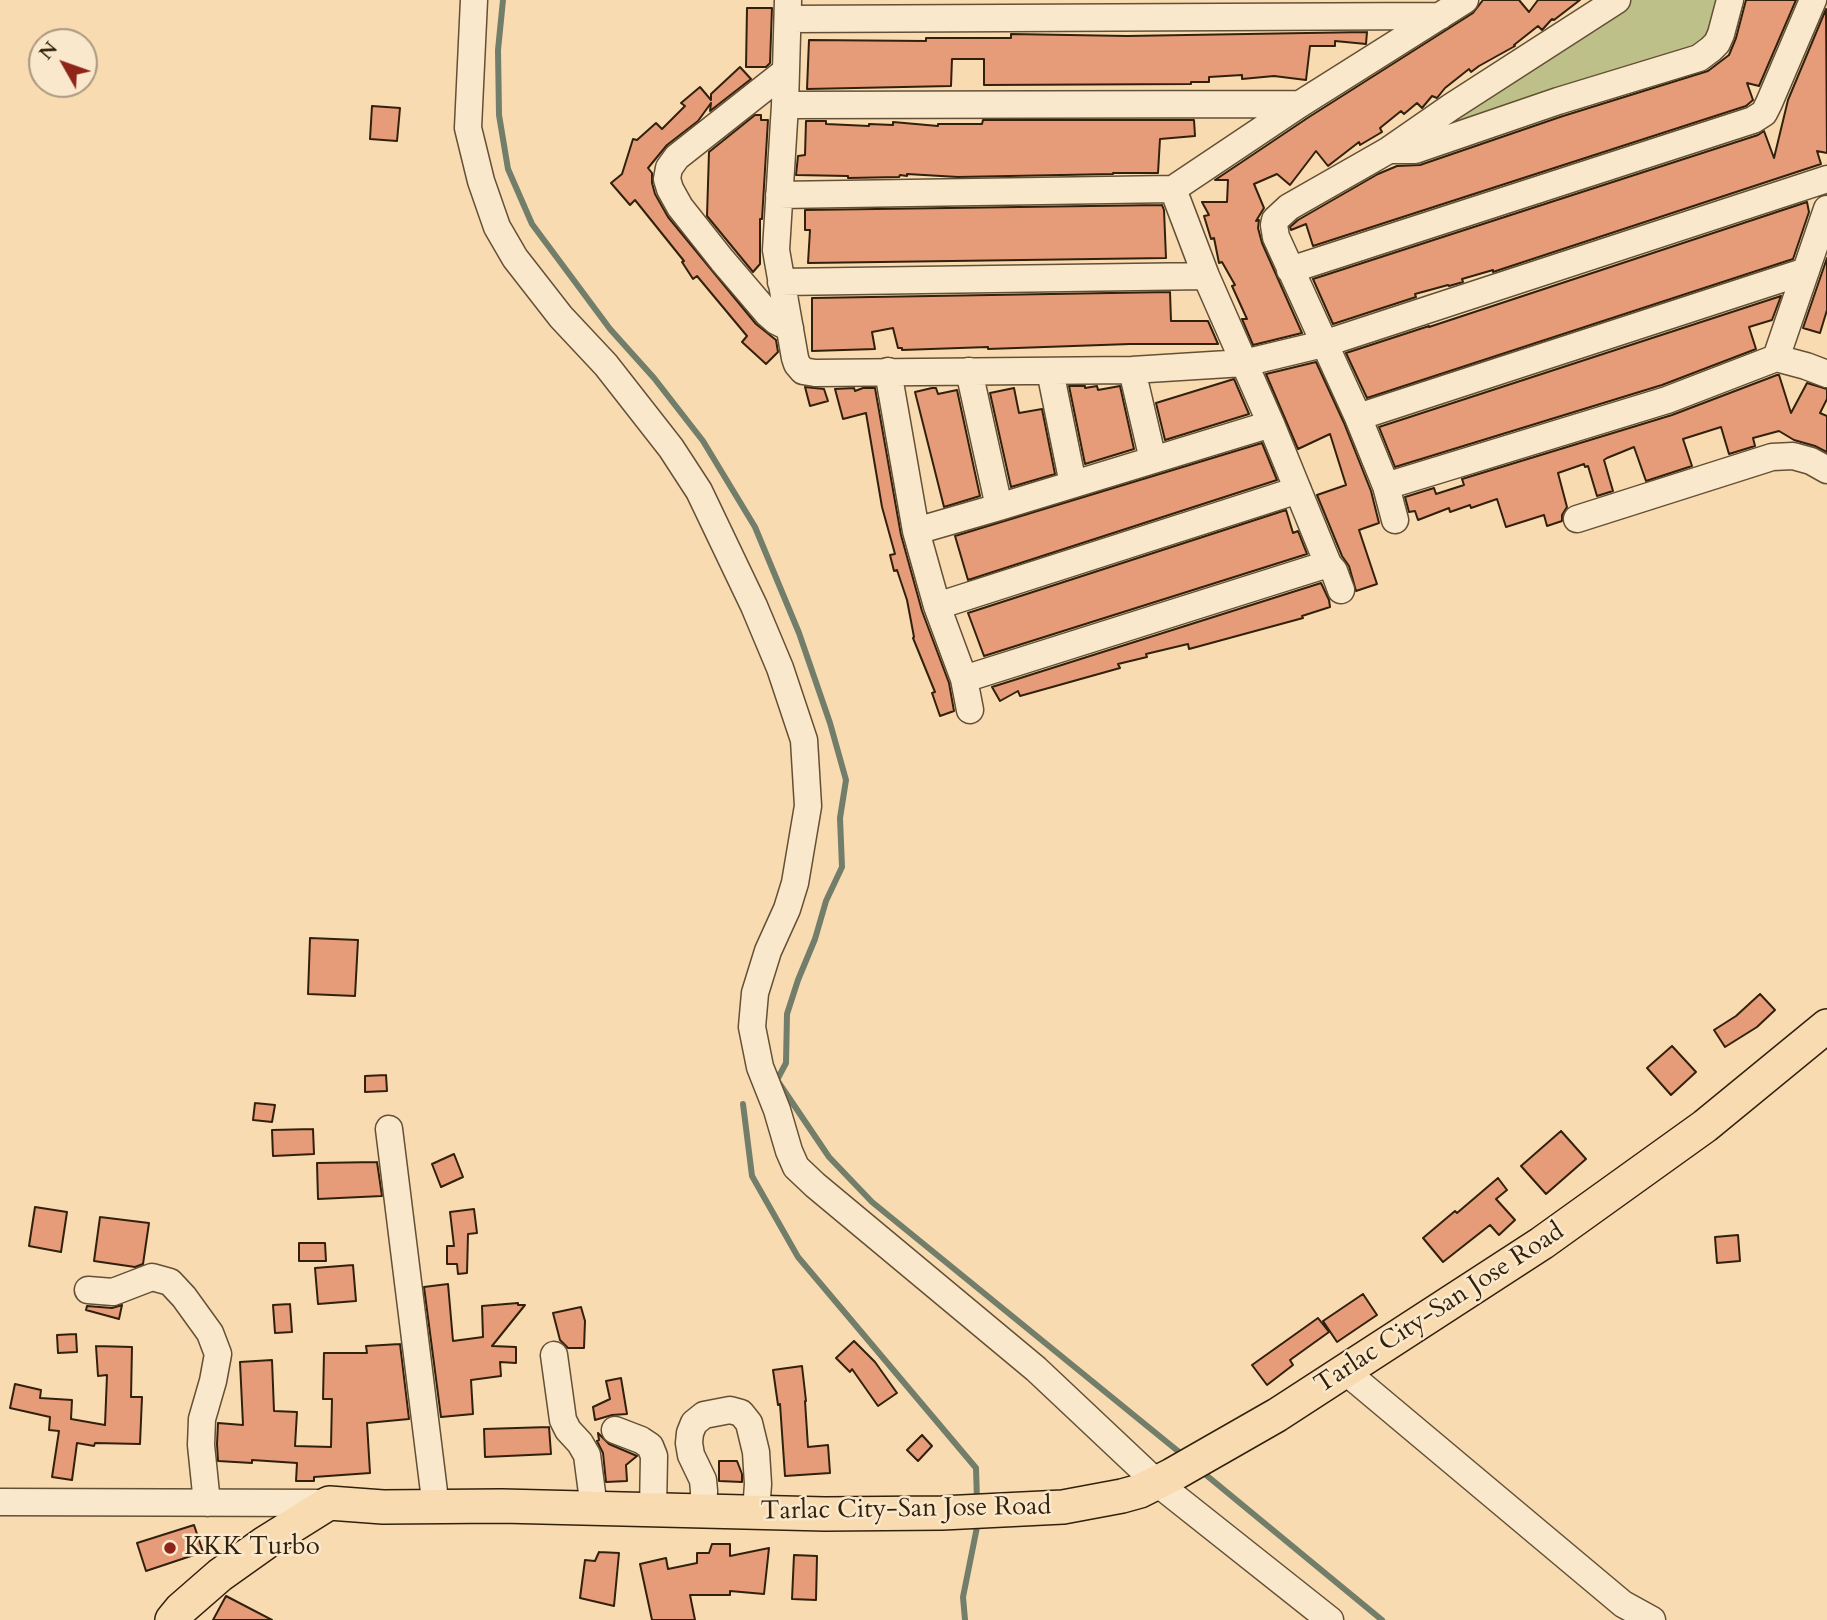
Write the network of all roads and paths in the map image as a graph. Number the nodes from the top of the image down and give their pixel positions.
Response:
1 (474, 0) edge
2 (1465, 0) edge
3 (1617, 0) edge
4 (1730, 0) edge
5 (1813, 0) edge
6 (1143, 9) edge
7 (788, 10) edge
8 (1440, 16) junction
9 (786, 71) junction
10 (1300, 104) junction
11 (785, 105) junction
12 (1389, 150) junction
13 (1827, 179) edge
14 (1173, 189) junction
15 (779, 195) junction
16 (1827, 209) edge
17 (1290, 270) junction
18 (1806, 271) junction
19 (1206, 276) junction
20 (781, 282) junction
21 (790, 328) junction
22 (1323, 344) junction
23 (1776, 358) junction
24 (1244, 363) junction
25 (1132, 370) junction
26 (888, 371) junction
27 (969, 371) junction
28 (1049, 371) junction
29 (1827, 374) edge
30 (1358, 417) junction
31 (1271, 424) junction
32 (1153, 460) junction
33 (1827, 470) edge
34 (1073, 484) junction
35 (1386, 486) junction
36 (1298, 490) junction
37 (999, 507) junction
38 (1577, 519) dead end
39 (1395, 520) dead end
40 (916, 531) junction
41 (1328, 564) junction
42 (1341, 590) dead end
43 (937, 606) junction
44 (964, 679) junction
45 (970, 710) dead end
46 (1827, 1026) edge
47 (389, 1129) dead end
48 (88, 1290) dead end
49 (554, 1355) dead end
50 (1345, 1371) junction
51 (615, 1430) dead end
52 (1164, 1479) junction
53 (0, 1502) edge
54 (207, 1503) junction
55 (329, 1503) junction
56 (436, 1508) junction
57 (594, 1508) junction
58 (653, 1510) junction
59 (703, 1511) junction
60 (756, 1512) junction
61 (172, 1620) edge
62 (1330, 1620) edge
63 (1652, 1620) edge

1 - 52 street
2 - 8 street
3 - 12 street
4 - 12 street
5 - 17 street
6 - 7 street
6 - 8 street
7 - 9 street
8 - 10 street
9 - 11 street
9 - 21 street
10 - 11 street
10 - 14 street
11 - 15 street
12 - 17 street
13 - 22 street
14 - 15 street
14 - 19 street
15 - 20 street
16 - 18 street
17 - 22 street
18 - 23 street
18 - 30 street
19 - 20 street
19 - 24 street
20 - 21 street
21 - 26 street
22 - 24 street
22 - 30 street
23 - 29 street
23 - 35 street
24 - 25 street
24 - 31 street
25 - 28 street
25 - 32 street
26 - 27 street
26 - 40 street
27 - 28 street
27 - 37 street
28 - 34 street
30 - 35 street
31 - 32 street
31 - 36 street
32 - 34 street
33 - 38 street
34 - 37 street
35 - 39 street
36 - 41 street
36 - 43 street
37 - 40 street
40 - 43 street
41 - 42 street
41 - 44 street
43 - 44 street
44 - 45 street
46 - 50 main road, Tarlac City-San Jose Road
47 - 56 street
48 - 54 street
49 - 57 street
50 - 52 main road, Tarlac City-San Jose Road
50 - 63 street
51 - 58 street
52 - 60 main road, Tarlac City-San Jose Road
52 - 62 street
53 - 54 street
54 - 55 street
55 - 56 main road, Tarlac City-San Jose Road
55 - 61 main road
56 - 57 main road, Tarlac City-San Jose Road
57 - 58 main road, Tarlac City-San Jose Road
58 - 59 main road, Tarlac City-San Jose Road
59 - 60 main road, Tarlac City-San Jose Road
59 - 60 street

